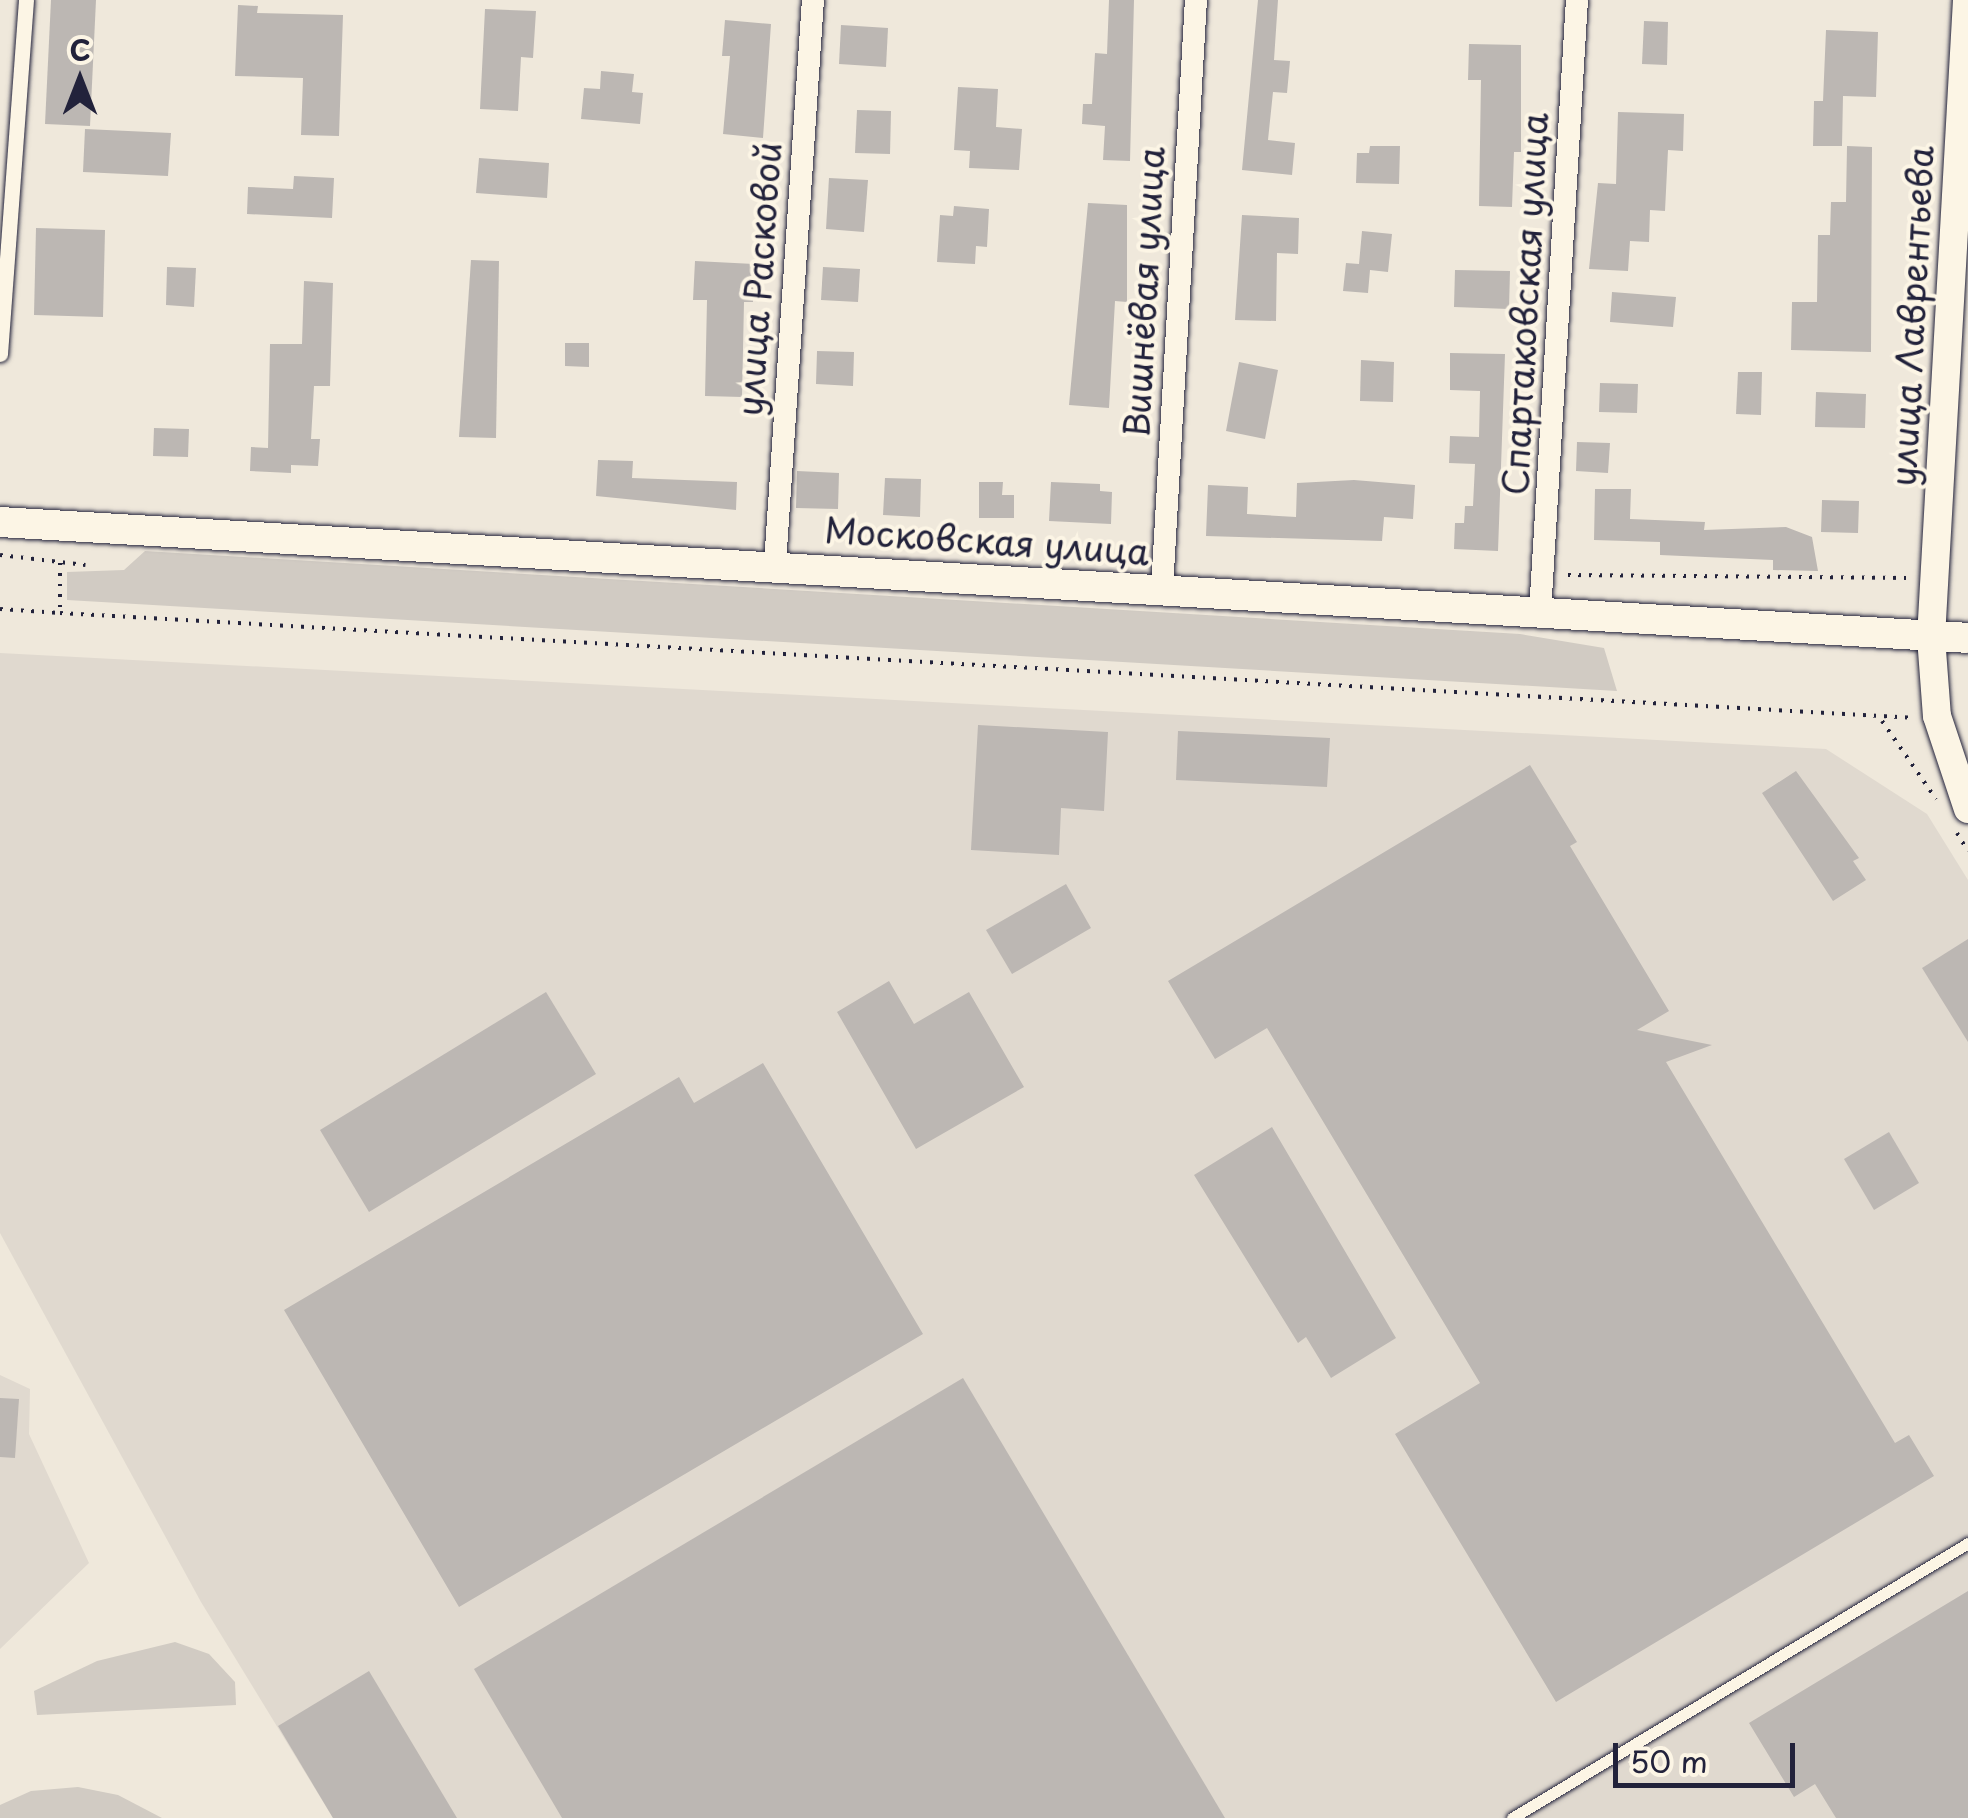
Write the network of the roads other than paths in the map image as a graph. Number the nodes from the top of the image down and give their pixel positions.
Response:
1 (26, 0) edge
2 (813, 0) edge
3 (1196, 0) edge
4 (1577, 0) edge
5 (1967, 0) edge
6 (0, 354) edge
7 (0, 522) edge
8 (775, 564) junction
9 (1162, 589) junction
10 (1540, 613) junction
11 (1931, 636) junction
12 (1968, 638) edge
13 (1954, 813) edge
14 (1968, 1544) edge
15 (1512, 1818) edge

1 - 6 street
2 - 8 street, улица Расковой
3 - 9 street, Вишнёвая улица
4 - 10 street, Спартаковская улица
5 - 11 street, улица Лаврентьева
7 - 8 main road, Московская улица
8 - 9 main road, Московская улица
9 - 10 main road, Московская улица
10 - 11 main road, Московская улица
11 - 12 main road, Московская улица
11 - 13 street, улица Лаврентьева
14 - 15 lane

